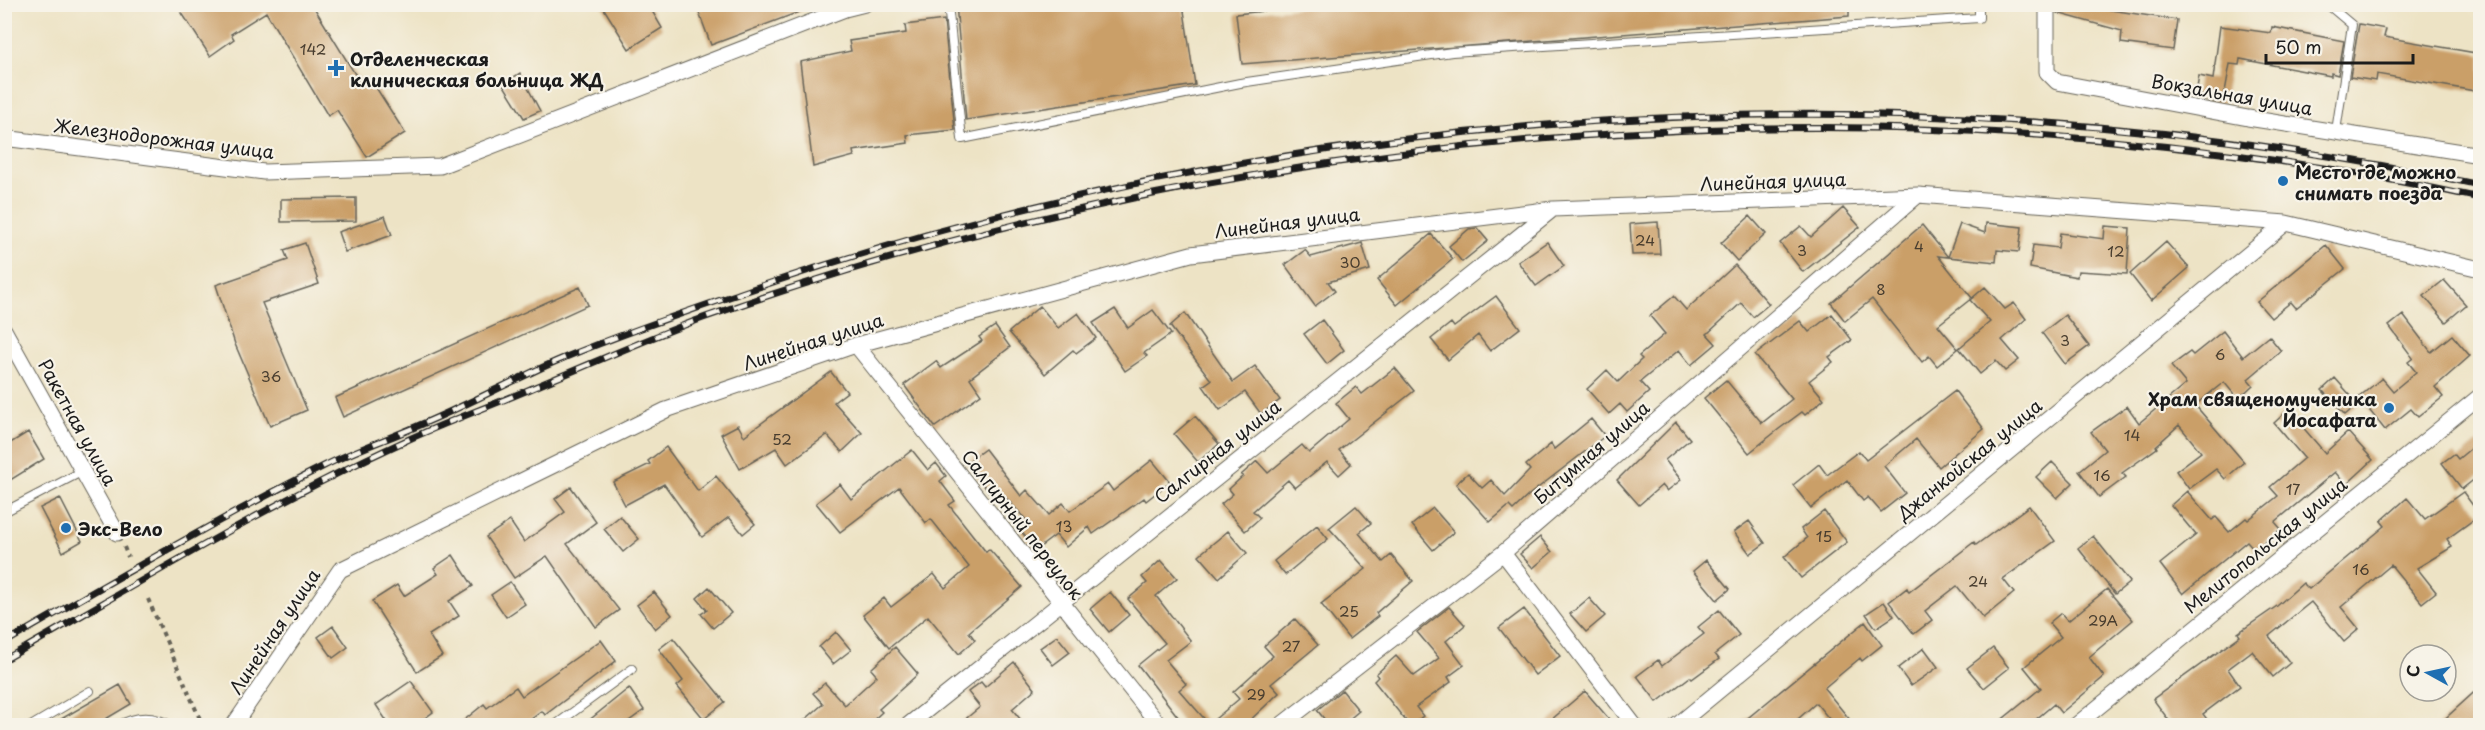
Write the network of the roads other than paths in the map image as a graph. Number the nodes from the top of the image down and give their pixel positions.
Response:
1 (865, 4) edge
2 (948, 4) edge
3 (1979, 4) edge
4 (2047, 4) edge
5 (2328, 4) edge
6 (843, 7) edge
7 (2336, 131) junction
8 (4, 138) edge
9 (2481, 154) edge
10 (1918, 195) junction
11 (1553, 209) junction
12 (2286, 223) junction
13 (2481, 269) edge
14 (4, 330) edge
15 (856, 345) junction
16 (2481, 396) edge
17 (82, 471) junction
18 (4, 512) edge
19 (117, 533) dead end
20 (1503, 553) junction
21 (1059, 602) junction
22 (632, 669) dead end
23 (90, 691) dead end
24 (31, 726) edge
25 (118, 726) edge
26 (171, 726) edge
27 (233, 726) edge
28 (554, 726) edge
29 (907, 726) edge
30 (1160, 726) edge
31 (1280, 726) edge
32 (1635, 726) edge
33 (1676, 726) edge
34 (2075, 726) edge

1 - 6 street, Железнодорожная улица
2 - 3 lane
4 - 7 street, Вокзальная улица
5 - 7 lane
6 - 8 street, Железнодорожная улица
7 - 9 street, Вокзальная улица
10 - 11 street, Линейная улица
10 - 12 street, Линейная улица
10 - 20 street, Битумная улица
11 - 15 street, Линейная улица
11 - 21 street, Салгирная улица
12 - 13 street, Линейная улица
12 - 33 street, Джанкойская улица
14 - 17 street, Ракетная улица
15 - 21 street, Салгирный переулок
15 - 27 street, Линейная улица
16 - 34 street, Мелитопольская улица
17 - 18 lane
17 - 19 street, Ракетная улица
20 - 31 street, Битумная улица
20 - 32 street
21 - 29 street, Салгирная улица
21 - 30 street, Салгирный переулок
22 - 28 lane
23 - 24 lane
25 - 26 lane

